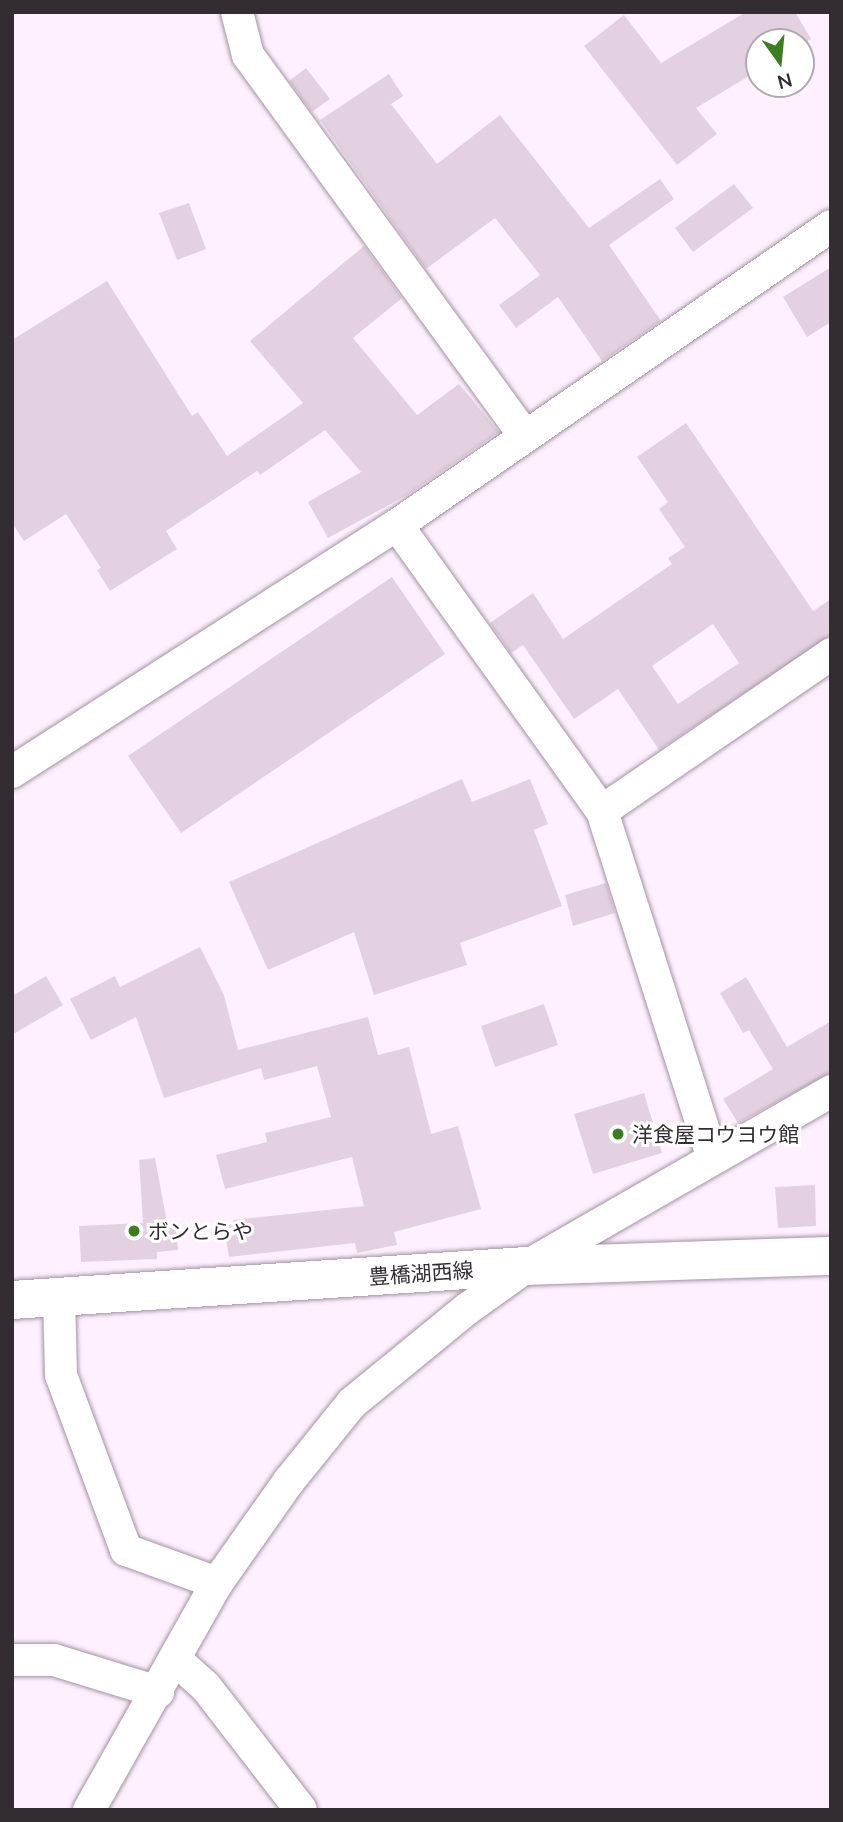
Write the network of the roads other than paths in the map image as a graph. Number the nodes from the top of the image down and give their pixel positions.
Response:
1 (237, 12) edge
2 (829, 231) edge
3 (524, 435) junction
4 (397, 525) junction
5 (831, 654) edge
6 (12, 772) edge
7 (602, 811) junction
8 (831, 1091) edge
9 (713, 1158) junction
10 (831, 1256) edge
11 (527, 1266) junction
12 (59, 1297) junction
13 (12, 1300) edge
14 (217, 1583) junction
15 (12, 1660) edge
16 (176, 1660) junction
17 (158, 1692) junction
18 (89, 1810) edge
19 (301, 1810) edge

1 - 3 street
2 - 3 street
3 - 4 street
4 - 6 street
4 - 7 street
5 - 7 street
7 - 9 street
8 - 9 street
9 - 11 street
10 - 11 main road, 豊橋湖西線
11 - 12 main road, 豊橋湖西線
11 - 14 street
12 - 13 main road, 豊橋湖西線
12 - 14 street
14 - 16 street
15 - 17 street
16 - 17 street
16 - 19 street
17 - 18 street

